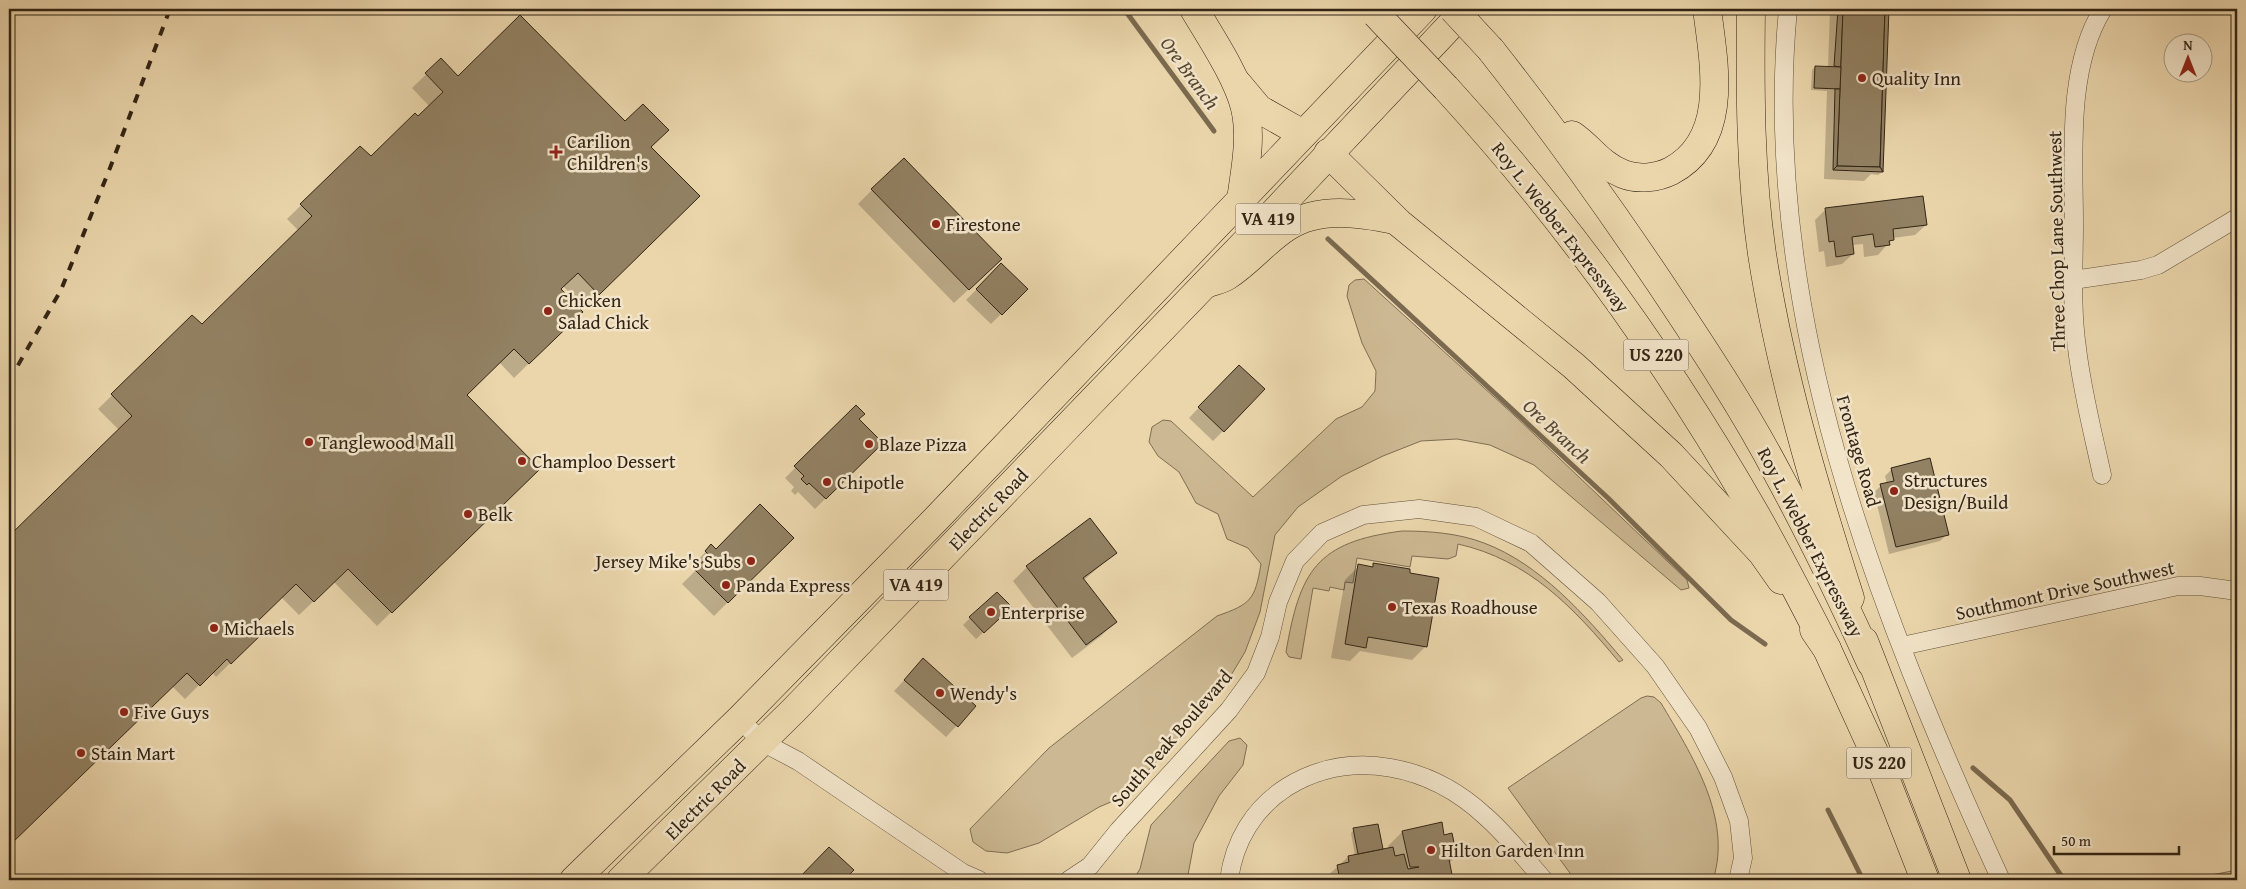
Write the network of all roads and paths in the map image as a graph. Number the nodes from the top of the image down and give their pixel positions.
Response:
1 (1194, 9) edge
2 (1423, 9) edge
3 (1453, 9) edge
4 (1466, 9) edge
5 (1707, 9) edge
6 (1751, 9) edge
7 (1788, 9) edge
8 (2103, 9) edge
9 (1374, 12) edge
10 (1230, 73) junction
11 (1541, 114) junction
12 (1304, 134) junction
13 (1328, 154) junction
14 (1241, 200) junction
15 (2237, 218) edge
16 (1395, 220) junction
17 (2074, 280) junction
18 (1206, 284) junction
19 (2102, 475) dead end
20 (2237, 591) edge
21 (1902, 646) junction
22 (1827, 649) junction
23 (1871, 662) junction
24 (740, 719) junction
25 (762, 742) junction
26 (574, 880) edge
27 (621, 880) edge
28 (979, 880) edge
29 (1069, 880) edge
30 (1229, 880) edge
31 (1544, 880) edge
32 (1738, 880) edge
33 (1924, 880) edge
34 (1957, 880) edge
35 (2001, 880) edge

1 - 10 main road
2 - 12 main road
3 - 11 main road, Roy L. Webber Expressway / US 220, bridge
4 - 13 main road, VA 419
5 - 11 main road
6 - 23 main road
7 - 21 street, Frontage Road
8 - 17 street, Three Chop Lane Southwest
9 - 22 main road, Roy L. Webber Expressway / US 220, bridge
10 - 12 main road
10 - 14 main road
11 - 23 main road, Roy L. Webber Expressway / US 220
12 - 13 main road
12 - 14 main road, VA 419
13 - 16 main road
13 - 18 main road, Electric Road / VA 419
14 - 24 main road, Electric Road / VA 419
15 - 17 street
16 - 18 main road
16 - 22 main road
17 - 19 street, Three Chop Lane Southwest
18 - 25 main road, Electric Road / VA 419
20 - 21 street, Southmont Drive Southwest
21 - 35 street, Frontage Road
22 - 33 main road, US 220
23 - 34 main road, US 220
24 - 25 street
24 - 26 main road, Electric Road / VA 419
25 - 27 main road, Electric Road / VA 419
25 - 28 street
29 - 32 street, South Peak Boulevard
30 - 31 street

